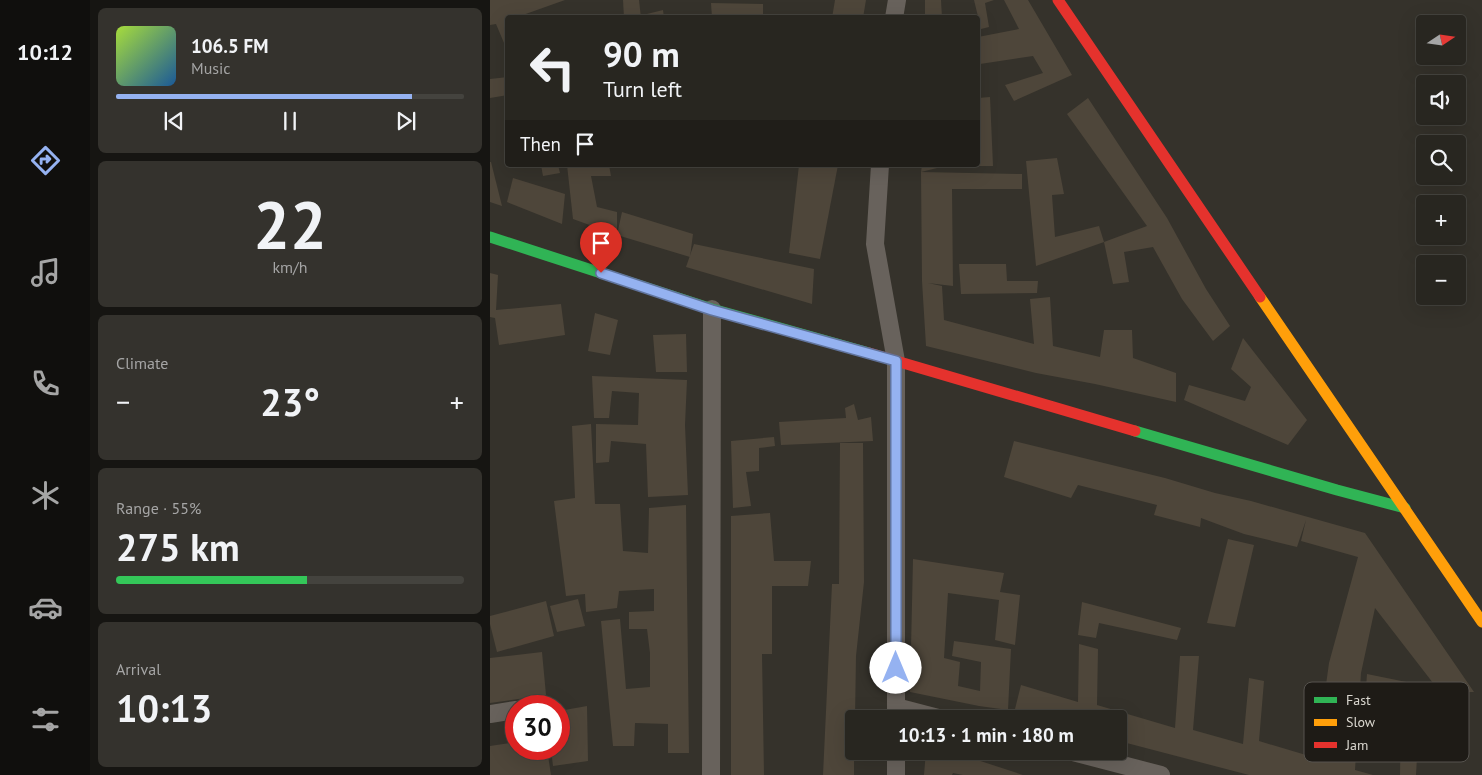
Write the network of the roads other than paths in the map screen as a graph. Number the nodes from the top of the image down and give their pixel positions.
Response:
1 (897, 0) edge
2 (1058, 0) edge
3 (894, 15) edge
4 (880, 167) edge
5 (490, 237) edge
6 (712, 310) junction
7 (896, 361) junction
8 (1405, 508) junction
9 (1482, 622) edge
10 (896, 710) edge
11 (505, 712) edge
12 (490, 714) edge
13 (896, 760) edge
14 (1104, 760) edge
15 (711, 775) edge
16 (896, 775) edge
17 (1161, 775) edge

1 - 3 street
2 - 8 street
4 - 7 street
5 - 6 street
6 - 7 street
6 - 15 street
7 - 8 street
7 - 10 street
8 - 9 street
11 - 12 street
13 - 16 street
14 - 17 street

